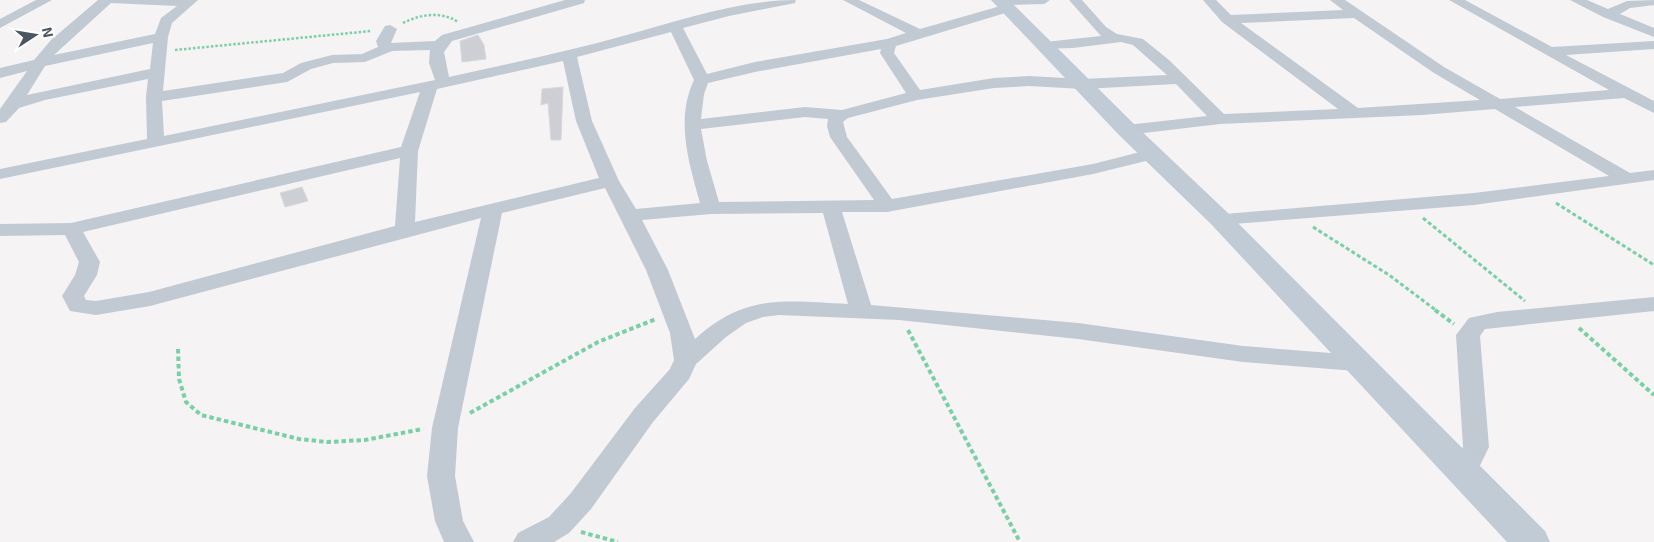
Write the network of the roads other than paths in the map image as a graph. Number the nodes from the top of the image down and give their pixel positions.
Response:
1 (46, 0) edge
2 (106, 0) edge
3 (115, 0) edge
4 (524, 0) edge
5 (579, 0) edge
6 (790, 0) edge
7 (849, 0) edge
8 (1044, 0) edge
9 (1075, 0) edge
10 (1209, 0) edge
11 (1336, 0) edge
12 (1455, 0) edge
13 (1576, 0) edge
14 (190, 1) edge
15 (1654, 1) edge
16 (1002, 3) edge
17 (726, 6) edge
18 (1356, 14) junction
19 (1608, 14) junction
20 (522, 16) junction
21 (1227, 19) junction
22 (0, 24) edge
23 (675, 26) junction
24 (390, 28) road end
25 (1654, 33) edge
26 (918, 34) junction
27 (1114, 39) junction
28 (888, 43) junction
29 (438, 44) junction
30 (160, 45) junction
31 (1654, 45) edge
32 (1045, 46) junction
33 (389, 47) junction
34 (1552, 51) junction
35 (569, 55) junction
36 (39, 63) junction
37 (158, 72) junction
38 (0, 73) edge
39 (1181, 79) junction
40 (702, 80) junction
41 (437, 83) junction
42 (1083, 84) junction
43 (1628, 93) junction
44 (916, 95) junction
45 (154, 97) junction
46 (1496, 104) junction
47 (13, 105) junction
48 (1654, 108) edge
49 (1354, 113) junction
50 (842, 115) junction
51 (0, 118) edge
52 (1220, 119) junction
53 (694, 125) junction
54 (1127, 130) junction
55 (156, 142) junction
56 (410, 151) junction
57 (1152, 154) junction
58 (0, 174) edge
59 (1654, 175) edge
60 (1626, 178) junction
61 (610, 181) junction
62 (887, 206) junction
63 (831, 207) junction
64 (494, 208) junction
65 (711, 208) junction
66 (630, 215) junction
67 (1220, 219) junction
68 (72, 228) junction
69 (0, 230) edge
70 (405, 230) junction
71 (1654, 304) edge
72 (862, 312) junction
73 (686, 360) junction
74 (1356, 363) junction
75 (1463, 472) junction
76 (459, 542) edge
77 (528, 542) edge
78 (1531, 542) edge

1 - 22 street
2 - 36 street
3 - 14 street
4 - 20 street
5 - 20 street
6 - 17 street
7 - 26 street
8 - 16 street
9 - 27 street
10 - 21 street
11 - 18 street
12 - 34 street
13 - 19 street
14 - 30 street
15 - 19 street
16 - 26 street
16 - 32 street
17 - 23 street
18 - 21 street
18 - 46 street
19 - 25 street
20 - 29 street
21 - 49 street
23 - 35 street
23 - 40 street
24 - 33 street
26 - 28 street
27 - 32 street
27 - 39 street
28 - 40 street
28 - 44 street
29 - 33 street
29 - 41 street
30 - 36 street
30 - 37 street
31 - 34 street
32 - 42 street
33 - 45 street
34 - 43 street
35 - 41 street
35 - 61 street
36 - 38 street
36 - 47 street
37 - 45 street
37 - 47 street
39 - 42 street
39 - 52 street
40 - 53 street
41 - 55 street
41 - 56 street
42 - 44 street
42 - 54 street
43 - 46 street
43 - 48 street
44 - 50 street
45 - 55 street
46 - 49 street
46 - 60 street
47 - 51 street
49 - 52 street
50 - 53 street
50 - 62 street
52 - 54 street
53 - 65 street
54 - 57 street
55 - 58 street
56 - 68 street
56 - 70 street
57 - 62 street
57 - 67 street
59 - 60 street
60 - 67 street
61 - 64 street
61 - 66 street
62 - 63 street
63 - 65 street
63 - 72 street
64 - 70 street
64 - 76 street
65 - 66 street
66 - 73 street
67 - 74 street
68 - 69 street
68 - 70 street
71 - 75 street
72 - 73 street
72 - 74 street
73 - 77 street
74 - 75 street
75 - 78 street

